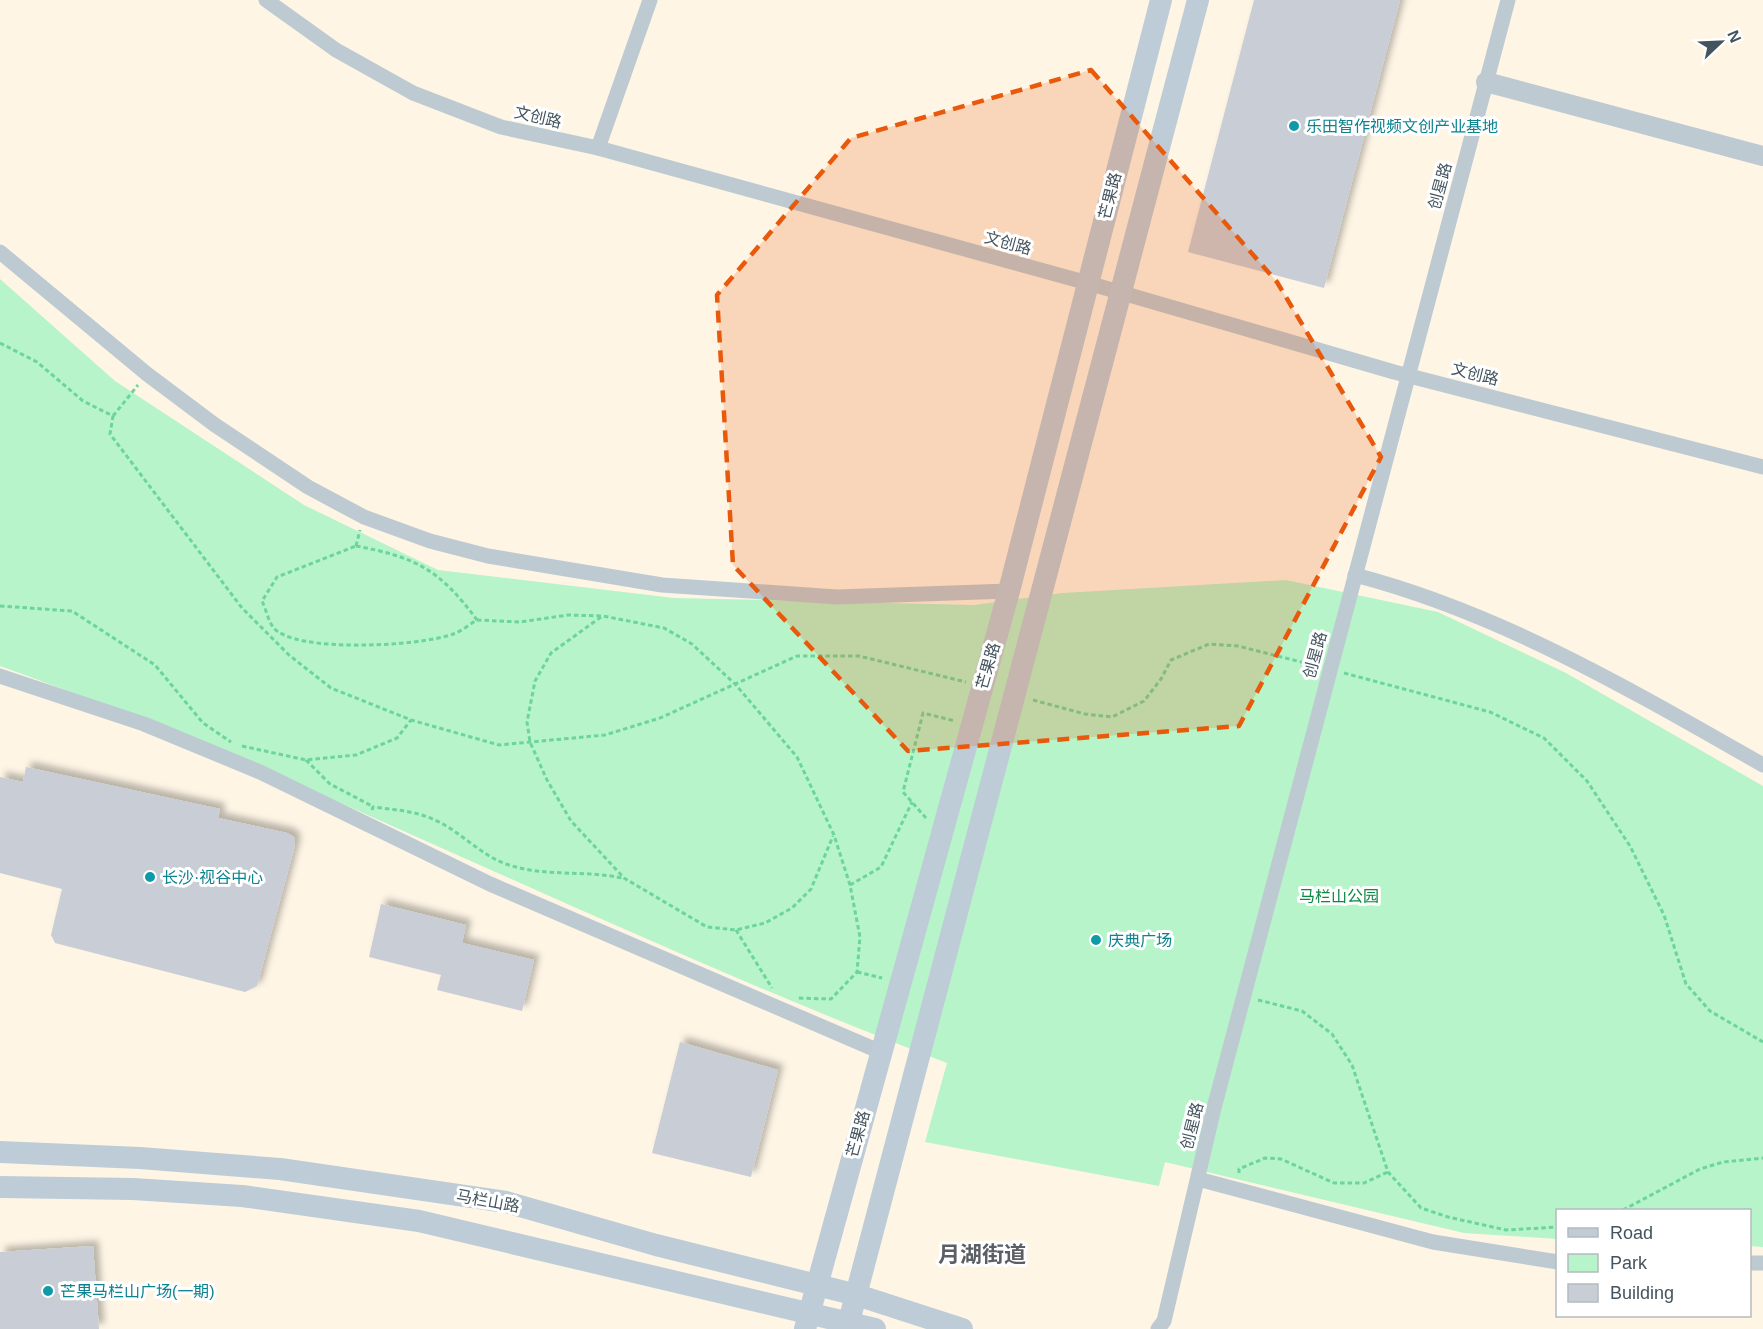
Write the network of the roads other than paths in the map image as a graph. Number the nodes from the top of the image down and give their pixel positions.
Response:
1 (266, 0) edge
2 (650, 0) edge
3 (1161, 0) edge
4 (1198, 0) edge
5 (1508, 0) edge
6 (1486, 81) junction
7 (598, 148) junction
8 (1763, 156) edge
9 (0, 252) edge
10 (1088, 283) junction
11 (1121, 295) junction
12 (1409, 376) junction
13 (1763, 466) edge
14 (1355, 574) junction
15 (1009, 591) junction
16 (0, 676) edge
17 (1763, 765) edge
18 (881, 1052) junction
19 (0, 1152) edge
20 (1197, 1179) junction
21 (0, 1187) edge
22 (1556, 1262) edge
23 (817, 1286) junction
24 (857, 1295) junction
25 (807, 1321) edge
26 (848, 1326) edge
27 (1162, 1326) edge
28 (874, 1329) edge
29 (962, 1329) edge

1 - 7 street, 文创路
2 - 7 street
3 - 10 main road, 芒果路
4 - 11 main road, 芒果路
5 - 6 street, 创星路
6 - 8 street
6 - 12 street, 创星路
7 - 10 street, 文创路
9 - 15 street
10 - 11 street, 文创路
10 - 15 main road, 芒果路
11 - 12 street, 文创路
11 - 24 main road, 芒果路
12 - 13 street, 文创路
12 - 14 street, 创星路
14 - 17 street
14 - 20 street, 创星路
15 - 18 main road, 芒果路
16 - 18 street
18 - 23 main road, 芒果路
19 - 23 main road, 马栏山路
20 - 22 street
20 - 27 street, 创星路
21 - 25 main road, 马栏山路
23 - 24 main road, 马栏山路
23 - 25 main road, 芒果路
24 - 26 main road, 芒果路
24 - 29 main road, 马栏山路
25 - 26 main road, 马栏山路
26 - 28 main road, 马栏山路

